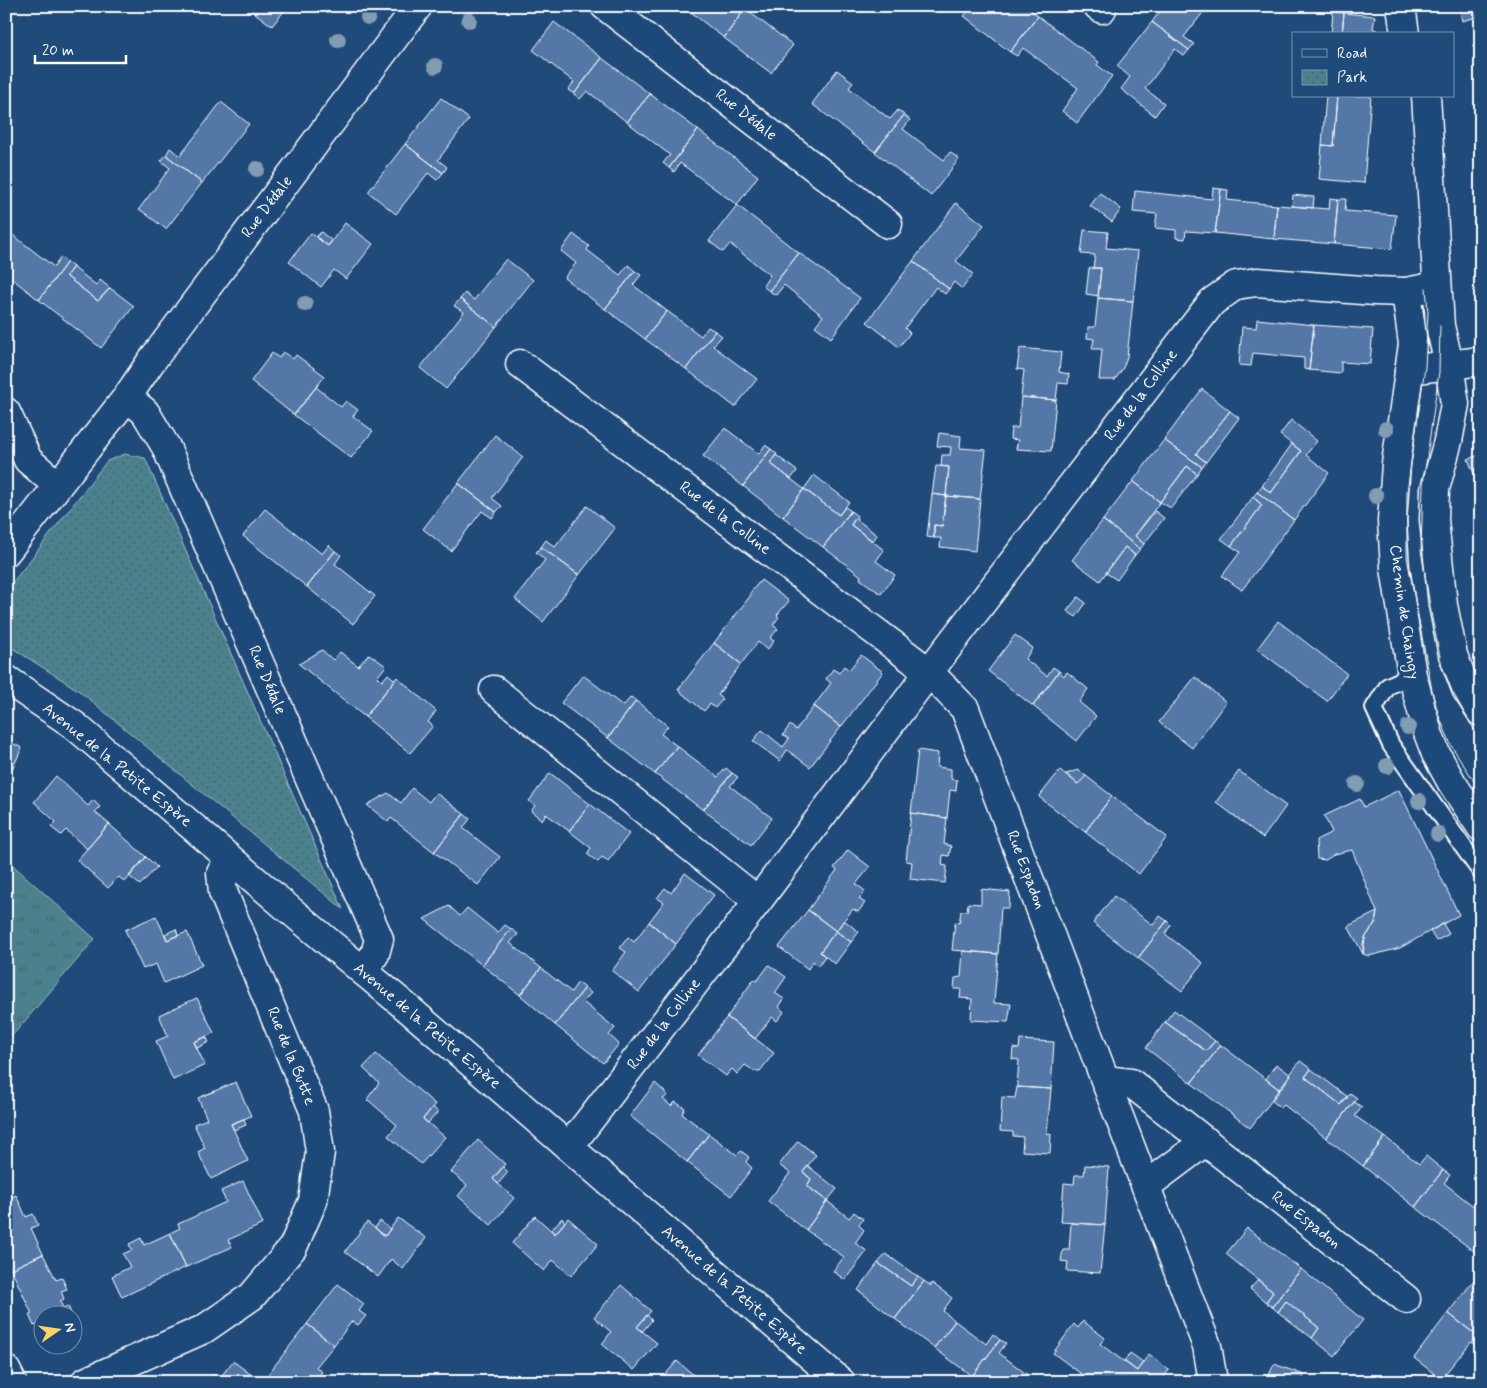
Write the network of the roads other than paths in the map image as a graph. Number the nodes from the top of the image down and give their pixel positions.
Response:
1 (604, 6) edge
2 (1401, 6) edge
3 (1416, 6) edge
4 (407, 10) edge
5 (1405, 32) edge
6 (1420, 32) edge
7 (1413, 98) edge
8 (1426, 98) edge
9 (888, 224) dead end
10 (1423, 289) junction
11 (1481, 360) edge
12 (520, 364) dead end
13 (1450, 364) junction
14 (1409, 370) junction
15 (127, 397) junction
16 (6, 412) edge
17 (57, 485) junction
18 (6, 552) edge
19 (929, 672) junction
20 (1412, 675) junction
21 (6, 678) edge
22 (494, 690) dead end
23 (1481, 712) edge
24 (1481, 826) edge
25 (230, 859) junction
26 (1481, 872) edge
27 (758, 901) junction
28 (363, 971) junction
29 (1105, 1080) junction
30 (1206, 1141) junction
31 (570, 1146) junction
32 (1146, 1186) junction
33 (1406, 1299) dead end
34 (6, 1370) edge
35 (12, 1382) edge
36 (85, 1382) edge
37 (841, 1382) edge
38 (1210, 1382) edge

1 - 9 street, Rue Dédale
2 - 5 street
3 - 6 street
4 - 15 street, Rue Dédale
7 - 10 street
8 - 10 street
10 - 13 street
10 - 14 street, Chemin de Chaingy
10 - 19 street, Rue de la Colline
11 - 13 street
12 - 19 street, Rue de la Colline
13 - 14 street
13 - 23 street
14 - 20 street, Chemin de Chaingy
15 - 17 street, Rue Dédale
15 - 28 street, Rue Dédale
16 - 17 street
17 - 18 street, Rue Dédale
19 - 27 street, Rue de la Colline
19 - 29 street, Rue Espadon
20 - 24 street, Chemin de Chaingy
20 - 26 lane
21 - 25 street, Avenue de la Petite Espère
22 - 27 street
25 - 28 street, Avenue de la Petite Espère
25 - 36 street, Rue de la Butte
27 - 31 street, Rue de la Colline
28 - 31 street, Avenue de la Petite Espère
29 - 30 street, Rue Espadon
29 - 32 street, Rue Espadon
30 - 32 street
30 - 33 street, Rue Espadon
31 - 37 street, Avenue de la Petite Espère
32 - 38 street, Rue Espadon
34 - 35 street

